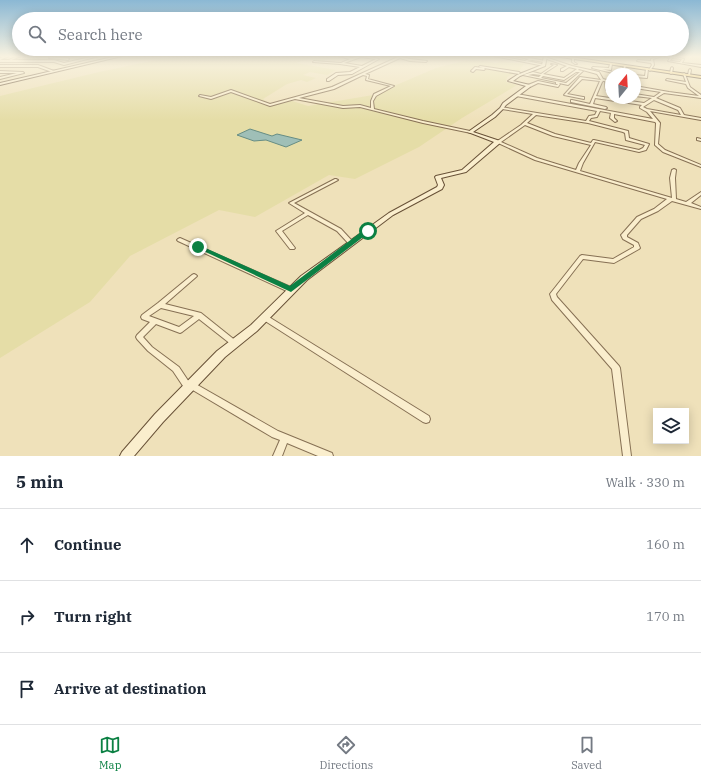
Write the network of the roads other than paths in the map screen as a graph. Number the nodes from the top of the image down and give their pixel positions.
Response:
1 (27, 77) edge
2 (28, 77) edge
3 (332, 77) edge
4 (356, 77) edge
5 (368, 77) edge
6 (514, 77) edge
7 (535, 77) edge
8 (551, 77) edge
9 (566, 77) edge
10 (575, 77) edge
11 (600, 77) edge
12 (687, 77) edge
13 (560, 78) joint
14 (328, 80) dead end
15 (667, 80) dead end
16 (604, 81) junction
17 (555, 82) junction
18 (687, 83) junction
19 (0, 84) edge
20 (605, 84) edge
21 (527, 86) junction
22 (641, 88) edge
23 (663, 92) junction
24 (517, 95) junction
25 (200, 96) dead end
26 (641, 96) edge
27 (701, 96) edge
28 (596, 97) junction
29 (293, 98) junction
30 (656, 99) junction
31 (572, 101) dead end
32 (578, 102) junction
33 (643, 104) junction
34 (592, 105) junction
35 (502, 108) junction
36 (602, 108) junction
37 (373, 109) junction
38 (647, 110) junction
39 (613, 113) junction
40 (535, 114) junction
41 (621, 114) junction
42 (683, 116) junction
43 (638, 118) junction
44 (701, 119) edge
45 (615, 121) dead end
46 (657, 121) junction
47 (586, 122) junction
48 (635, 122) dead end
49 (526, 124) junction
50 (627, 126) dead end
51 (623, 130) junction
52 (470, 132) junction
53 (498, 142) junction
54 (593, 144) junction
55 (647, 144) junction
56 (658, 146) junction
57 (701, 166) edge
58 (674, 170) dead end
59 (578, 171) junction
60 (336, 180) dead end
61 (701, 193) edge
62 (673, 200) junction
63 (687, 204) junction
64 (701, 208) edge
65 (308, 213) junction
66 (180, 240) dead end
67 (351, 243) junction
68 (292, 248) dead end
69 (194, 276) dead end
70 (291, 290) junction
71 (160, 305) junction
72 (199, 316) junction
73 (264, 317) junction
74 (154, 322) junction
75 (234, 343) junction
76 (189, 386) junction
77 (426, 419) dead end
78 (285, 439) junction
79 (126, 456) edge
80 (277, 456) edge
81 (329, 456) edge
82 (627, 456) edge

1 - 19 street
2 - 19 street
3 - 14 street
4 - 29 street
5 - 37 street
6 - 21 street
7 - 21 street
8 - 17 street
9 - 13 street
10 - 17 street
11 - 16 street
12 - 18 street
13 - 17 street
15 - 18 street
16 - 20 street
16 - 28 street
16 - 32 street
17 - 21 street
18 - 27 street
21 - 24 street
22 - 23 street
23 - 27 street
23 - 30 street
24 - 35 street
24 - 36 street
25 - 29 street
26 - 30 street
28 - 33 street
28 - 34 street
29 - 37 street
30 - 33 street
30 - 42 street
31 - 32 street
32 - 34 street
33 - 38 street
34 - 36 street
35 - 40 street
35 - 52 street
36 - 39 street
36 - 41 street
36 - 47 street
37 - 52 street
38 - 42 street
38 - 46 street
39 - 41 street
39 - 45 street
40 - 47 street
40 - 49 street
41 - 43 street
42 - 44 street
43 - 46 street
43 - 48 street
46 - 56 street
47 - 51 street
49 - 53 street
49 - 54 street
50 - 51 street
51 - 55 street
52 - 53 street
53 - 59 street
53 - 67 street
54 - 55 street
54 - 59 street
55 - 56 street
56 - 57 street
58 - 62 street
59 - 62 street
60 - 65 street
61 - 63 street
62 - 63 street
62 - 82 street
63 - 64 street
65 - 67 street
65 - 68 street
66 - 70 street
67 - 70 street
69 - 71 street
70 - 73 street
71 - 72 street
71 - 74 street
72 - 74 street
72 - 75 street
73 - 75 street
73 - 77 street
74 - 76 street
75 - 76 street
76 - 78 street
76 - 79 street
78 - 80 street
78 - 81 street

